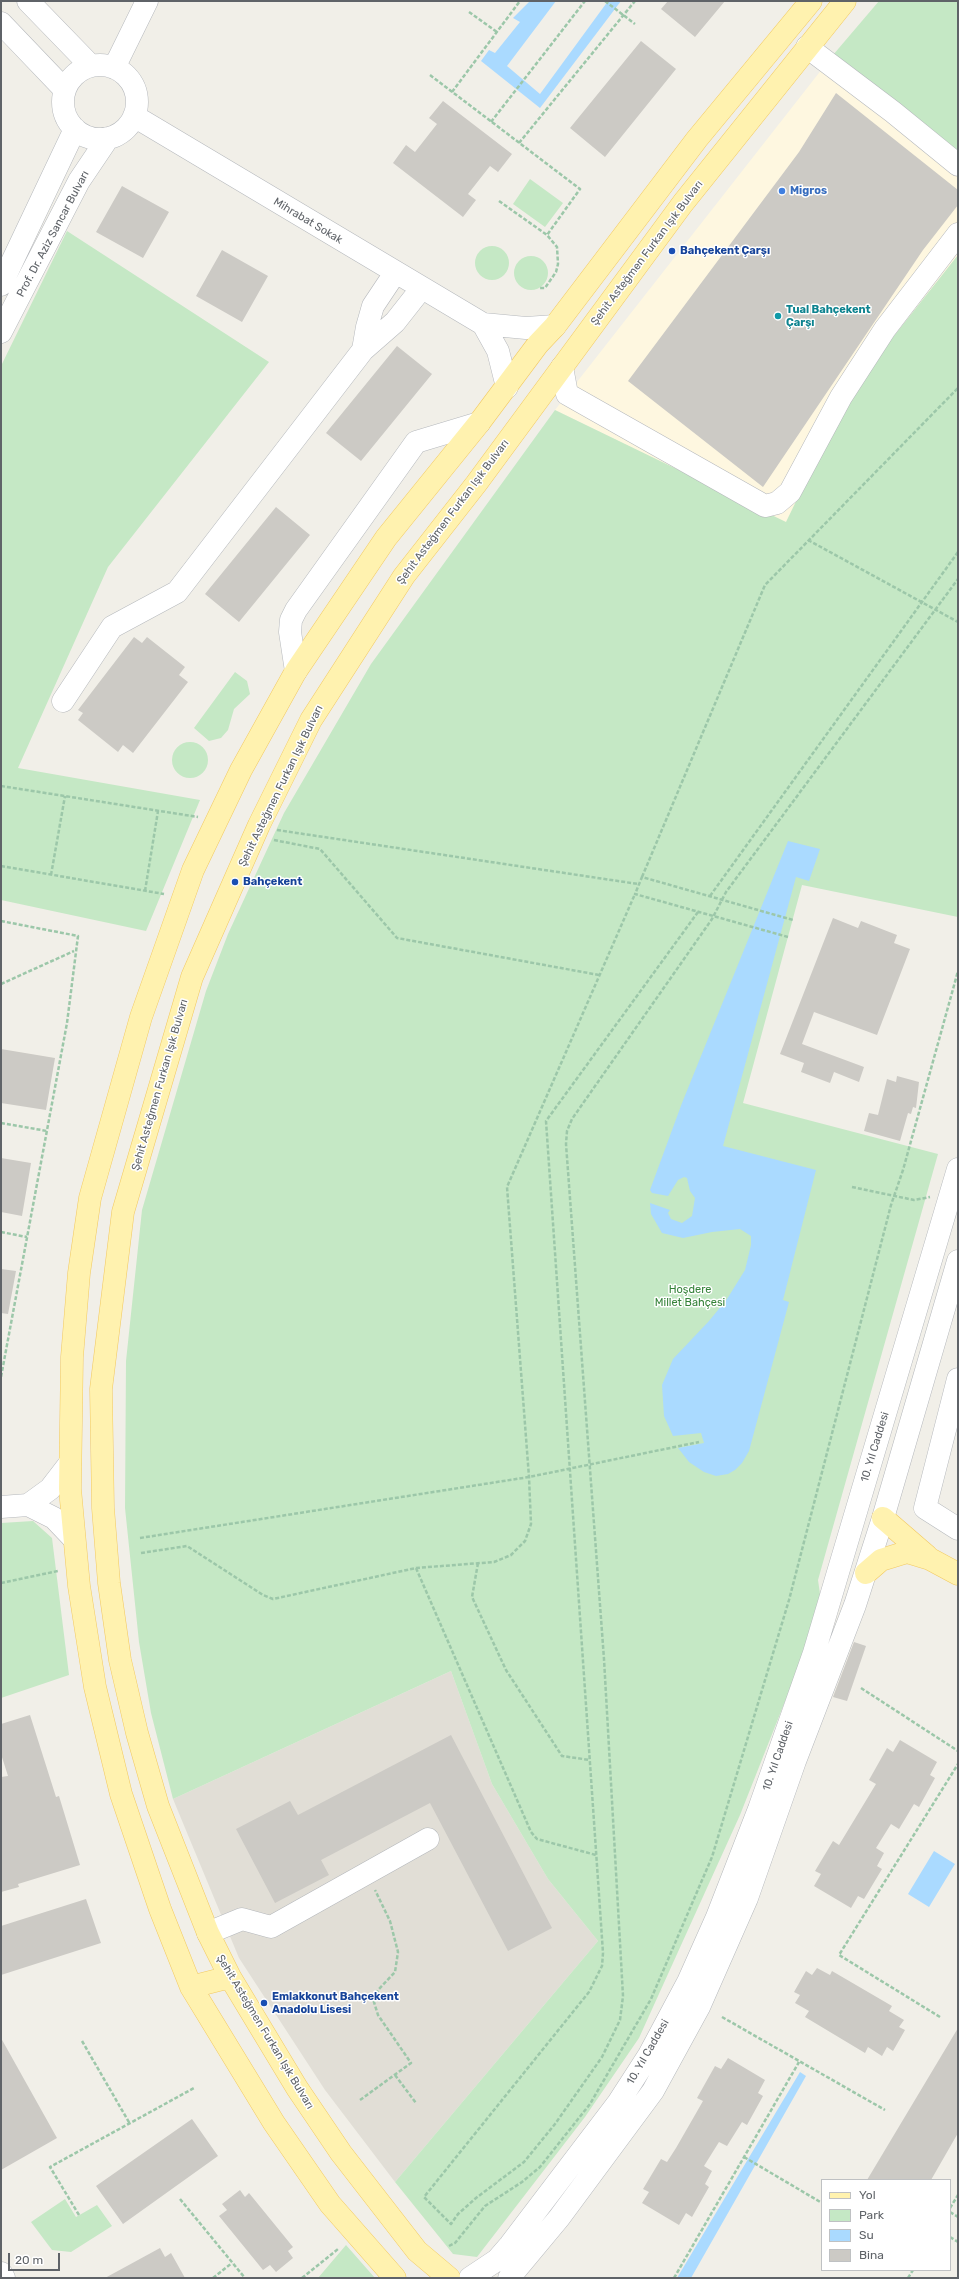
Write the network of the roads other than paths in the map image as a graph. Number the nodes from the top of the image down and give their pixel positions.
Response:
1 (28, 1) edge
2 (147, 1) edge
3 (811, 1) edge
4 (845, 1) edge
5 (1, 23) edge
6 (807, 48) junction
7 (91, 66) junction
8 (114, 68) junction
9 (65, 90) junction
10 (134, 116) junction
11 (75, 129) junction
12 (108, 138) junction
13 (958, 165) edge
14 (958, 234) edge
15 (395, 274) junction
16 (1, 285) edge
17 (421, 289) junction
18 (483, 324) junction
19 (555, 326) junction
20 (1, 332) edge
21 (538, 344) junction
22 (363, 350) junction
23 (562, 367) junction
24 (507, 387) junction
25 (479, 423) junction
26 (296, 671) junction
27 (63, 701) dead end
28 (958, 1169) edge
29 (958, 1261) edge
30 (958, 1379) edge
31 (70, 1464) junction
32 (28, 1505) junction
33 (1, 1507) edge
34 (883, 1518) junction
35 (958, 1528) edge
36 (74, 1539) junction
37 (930, 1559) junction
38 (866, 1573) junction
39 (958, 1574) edge
40 (428, 1839) dead end
41 (208, 1933) junction
42 (230, 1977) junction
43 (191, 1987) junction
44 (1, 2273) edge
45 (4, 2278) edge
46 (395, 2278) edge
47 (448, 2278) edge
48 (470, 2278) edge
49 (509, 2278) edge

1 - 7 street
2 - 8 street
3 - 19 main road
4 - 6 main road, Şehit Asteğmen Furkan Işık Bulvarı
5 - 9 street
6 - 13 street
6 - 23 main road, Şehit Asteğmen Furkan Işık Bulvarı
7 - 8 street
7 - 9 street
8 - 10 street
9 - 11 street
10 - 12 street, Prof. Dr. Aziz Sancar Bulvarı
10 - 15 street, Mihrabat Sokak
11 - 12 street
11 - 16 street, Prof. Dr. Aziz Sancar Bulvarı
12 - 20 street, Prof. Dr. Aziz Sancar Bulvarı
14 - 23 street
15 - 17 street, Mihrabat Sokak
15 - 22 street
17 - 18 street, Mihrabat Sokak
17 - 22 street
18 - 19 street
18 - 24 street
19 - 21 main road
21 - 23 main road
21 - 24 main road
22 - 27 street
23 - 41 main road, Şehit Asteğmen Furkan Işık Bulvarı
24 - 25 main road
25 - 26 main road
25 - 26 street
26 - 31 main road
28 - 48 street, 10. Yıl Caddesi
29 - 34 street, 10. Yıl Caddesi
30 - 35 street
31 - 32 street
31 - 36 main road
32 - 33 street
32 - 36 street
34 - 37 main road
34 - 38 street, 10. Yıl Caddesi
36 - 43 main road
37 - 38 main road
37 - 39 main road
38 - 49 street, 10. Yıl Caddesi
40 - 41 street
41 - 42 main road, Şehit Asteğmen Furkan Işık Bulvarı
42 - 43 main road
42 - 47 main road, Şehit Asteğmen Furkan Işık Bulvarı
43 - 46 main road
44 - 45 street

